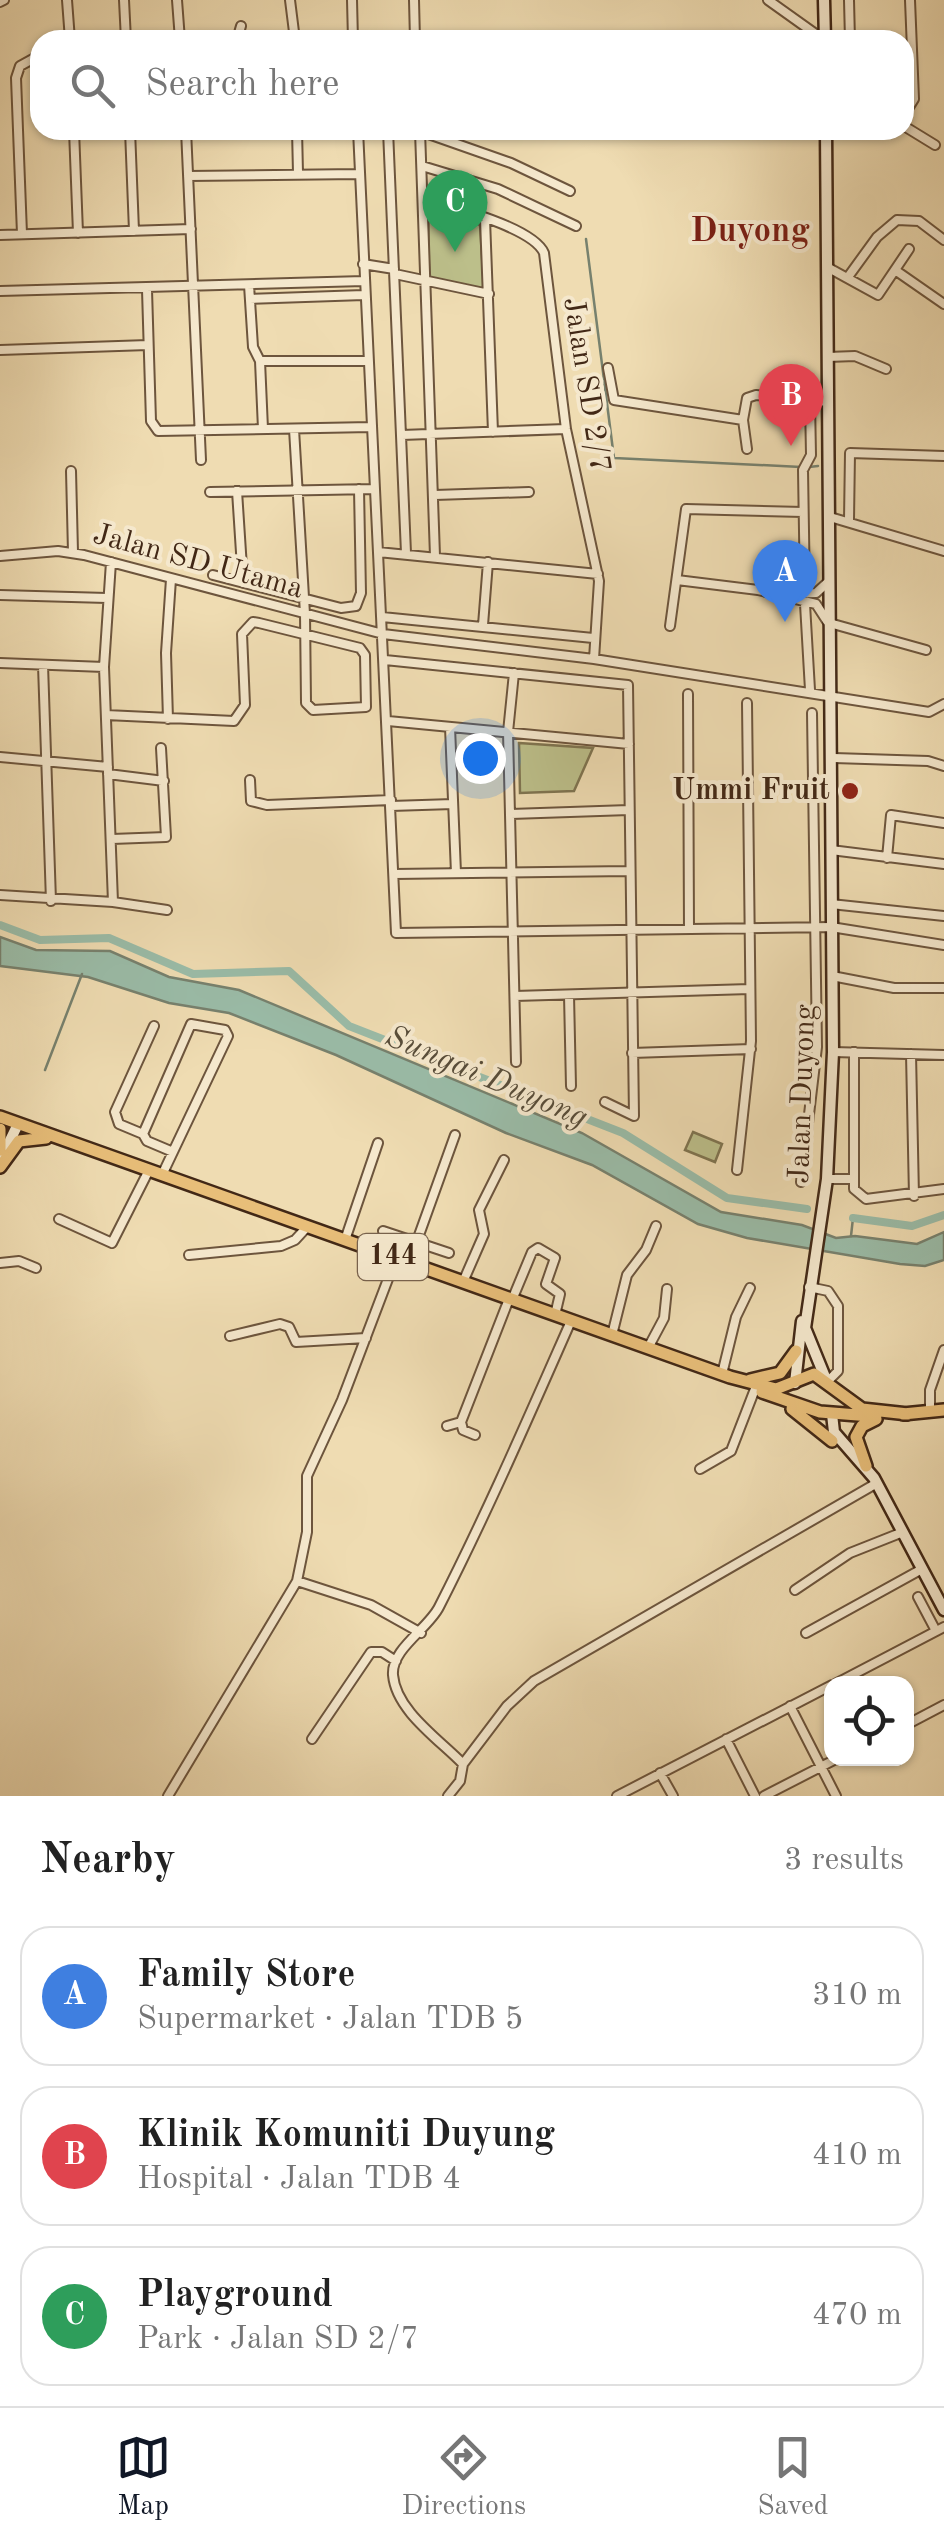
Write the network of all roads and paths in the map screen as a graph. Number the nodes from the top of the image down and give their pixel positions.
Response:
1 (67, 0) edge
2 (124, 0) edge
3 (176, 0) edge
4 (304, 0) edge
5 (352, 0) edge
6 (414, 0) edge
7 (768, 0) edge
8 (824, 0) edge
9 (848, 0) edge
10 (910, 0) edge
11 (291, 2) edge
12 (241, 26) dead end
13 (68, 30) edge
14 (126, 30) edge
15 (179, 30) edge
16 (240, 30) edge
17 (293, 30) edge
18 (354, 30) edge
19 (415, 30) edge
20 (801, 30) edge
21 (824, 30) edge
22 (850, 30) edge
23 (909, 30) edge
24 (30, 60) edge
25 (914, 132) edge
26 (74, 140) edge
27 (130, 140) edge
28 (186, 140) edge
29 (297, 140) edge
30 (358, 140) edge
31 (388, 140) edge
32 (420, 140) edge
33 (447, 140) edge
34 (826, 140) edge
35 (936, 145) dead end
36 (422, 166) junction
37 (298, 172) junction
38 (359, 174) junction
39 (188, 176) junction
40 (570, 191) dead end
41 (423, 197) junction
42 (485, 219) junction
43 (576, 226) dead end
44 (191, 229) junction
45 (134, 231) junction
46 (78, 232) junction
47 (22, 234) junction
48 (0, 235) edge
49 (944, 240) edge
50 (909, 250) dead end
51 (363, 264) junction
52 (827, 267) junction
53 (895, 270) junction
54 (395, 272) junction
55 (848, 277) junction
56 (364, 280) junction
57 (426, 281) junction
58 (249, 285) junction
59 (194, 288) junction
60 (147, 290) junction
61 (0, 291) edge
62 (364, 294) junction
63 (490, 294) junction
64 (250, 299) junction
65 (944, 304) edge
66 (148, 345) junction
67 (0, 350) edge
68 (828, 357) junction
69 (260, 361) junction
70 (366, 361) junction
71 (608, 368) dead end
72 (886, 369) dead end
73 (810, 402) junction
74 (829, 402) junction
75 (743, 420) junction
76 (370, 426) junction
77 (263, 428) junction
78 (294, 428) junction
79 (566, 429) junction
80 (200, 430) junction
81 (493, 432) junction
82 (402, 434) junction
83 (432, 434) junction
84 (747, 449) dead end
85 (944, 456) edge
86 (201, 460) dead end
87 (71, 471) dead end
88 (359, 489) junction
89 (374, 489) junction
90 (298, 490) junction
91 (238, 491) junction
92 (210, 492) dead end
93 (529, 492) dead end
94 (434, 495) junction
95 (803, 512) junction
96 (830, 516) junction
97 (849, 520) junction
98 (944, 551) edge
99 (73, 552) junction
100 (378, 552) junction
101 (406, 554) junction
102 (0, 556) edge
103 (436, 556) junction
104 (111, 562) junction
105 (488, 562) junction
106 (598, 574) junction
107 (213, 575) dead end
108 (170, 578) junction
109 (677, 580) junction
110 (827, 582) junction
111 (243, 583) junction
112 (805, 592) junction
113 (774, 595) junction
114 (0, 596) edge
115 (106, 598) junction
116 (304, 598) junction
117 (805, 604) junction
118 (304, 614) junction
119 (382, 617) junction
120 (830, 622) junction
121 (483, 626) junction
122 (670, 626) dead end
123 (304, 634) junction
124 (383, 634) junction
125 (593, 638) junction
126 (926, 650) dead end
127 (594, 659) junction
128 (385, 660) junction
129 (0, 662) edge
130 (43, 665) junction
131 (104, 667) junction
132 (514, 673) junction
133 (810, 690) junction
134 (830, 693) junction
135 (688, 694) dead end
136 (747, 703) dead end
137 (944, 704) edge
138 (106, 714) junction
139 (812, 714) dead end
140 (168, 719) junction
141 (388, 721) junction
142 (450, 726) junction
143 (508, 732) junction
144 (629, 744) junction
145 (161, 748) dead end
146 (0, 757) edge
147 (834, 758) junction
148 (46, 761) junction
149 (944, 766) edge
150 (108, 771) junction
151 (250, 780) dead end
152 (164, 782) junction
153 (832, 801) junction
154 (391, 803) junction
155 (453, 804) junction
156 (629, 810) junction
157 (510, 814) junction
158 (944, 823) edge
159 (112, 839) junction
160 (831, 850) junction
161 (887, 858) junction
162 (944, 864) edge
163 (629, 871) junction
164 (456, 873) junction
165 (394, 874) junction
166 (512, 874) junction
167 (0, 895) edge
168 (51, 900) junction
169 (113, 902) junction
170 (831, 904) junction
171 (168, 910) dead end
172 (944, 916) edge
173 (814, 927) junction
174 (832, 927) junction
175 (748, 928) junction
176 (629, 930) junction
177 (689, 930) junction
178 (514, 932) junction
179 (944, 944) edge
180 (832, 976) junction
181 (944, 988) edge
182 (750, 989) junction
183 (631, 994) junction
184 (569, 995) junction
185 (515, 996) junction
186 (154, 1026) dead end
187 (750, 1049) junction
188 (834, 1052) junction
189 (854, 1052) junction
190 (632, 1053) junction
191 (911, 1054) junction
192 (944, 1055) edge
193 (516, 1062) dead end
194 (571, 1086) dead end
195 (605, 1102) dead end
196 (0, 1117) edge
197 (18, 1124) junction
198 (0, 1129) edge
199 (143, 1134) junction
200 (456, 1134) dead end
201 (64, 1141) junction
202 (378, 1143) dead end
203 (0, 1150) edge
204 (173, 1152) junction
205 (504, 1160) dead end
206 (0, 1164) edge
207 (149, 1170) junction
208 (737, 1170) dead end
209 (162, 1175) junction
210 (827, 1179) junction
211 (854, 1180) junction
212 (801, 1182) dead end
213 (944, 1189) edge
214 (914, 1196) junction
215 (59, 1219) dead end
216 (656, 1226) dead end
217 (307, 1227) junction
218 (384, 1230) dead end
219 (346, 1240) junction
220 (416, 1242) junction
221 (449, 1253) dead end
222 (190, 1254) dead end
223 (402, 1260) junction
224 (0, 1263) edge
225 (36, 1268) dead end
226 (462, 1282) junction
227 (808, 1287) junction
228 (750, 1288) dead end
229 (667, 1290) dead end
230 (511, 1299) junction
231 (806, 1300) junction
232 (554, 1315) junction
233 (571, 1321) junction
234 (230, 1336) dead end
235 (612, 1336) junction
236 (366, 1338) junction
237 (648, 1348) junction
238 (944, 1350) edge
239 (796, 1351) junction
240 (726, 1376) junction
241 (794, 1382) junction
242 (827, 1382) junction
243 (755, 1389) junction
244 (771, 1396) junction
245 (805, 1409) junction
246 (944, 1410) edge
247 (930, 1412) junction
248 (832, 1414) junction
249 (908, 1414) junction
250 (890, 1416) junction
251 (460, 1422) junction
252 (447, 1426) dead end
253 (475, 1435) dead end
254 (832, 1441) junction
255 (866, 1466) junction
256 (700, 1469) dead end
257 (876, 1480) junction
258 (903, 1532) junction
259 (922, 1569) junction
260 (301, 1583) junction
261 (795, 1590) dead end
262 (918, 1597) dead end
263 (944, 1610) edge
264 (940, 1629) edge
265 (421, 1633) junction
266 (806, 1633) dead end
267 (396, 1661) junction
268 (849, 1676) edge
269 (824, 1689) edge
270 (944, 1705) edge
271 (790, 1706) junction
272 (914, 1721) edge
273 (312, 1740) dead end
274 (726, 1740) junction
275 (463, 1764) junction
276 (824, 1765) edge
277 (821, 1767) junction
278 (660, 1773) junction
279 (787, 1784) junction
280 (168, 1796) edge
281 (448, 1796) edge
282 (617, 1796) edge
283 (672, 1796) edge
284 (755, 1796) edge
285 (764, 1796) edge
286 (792, 1796) edge
287 (836, 1796) edge

1 - 13 street
2 - 14 street
3 - 15 street
4 - 11 street
5 - 18 street
6 - 19 street
7 - 20 street
8 - 21 main road
9 - 22 street
10 - 23 street
11 - 17 street
12 - 16 street
24 - 47 street
25 - 35 street
26 - 46 street
27 - 45 street
28 - 39 street
29 - 37 street
30 - 38 street
31 - 54 street
32 - 36 street
33 - 40 street
34 - 52 main road, Jalan Duyong
36 - 41 street
36 - 43 street
37 - 38 street
37 - 39 street
38 - 51 street
39 - 44 street
41 - 42 street, Jalan SD 2/7
41 - 57 street
42 - 63 street
42 - 79 street, Jalan SD 2/7
44 - 45 street
44 - 59 street
45 - 46 street
46 - 47 street
47 - 48 street
49 - 55 street
50 - 53 street
51 - 54 street
51 - 56 street
52 - 55 street
52 - 68 main road, Jalan Duyong
53 - 55 street
53 - 65 street
54 - 57 street
54 - 82 street
56 - 58 street
56 - 62 street
57 - 63 street
57 - 83 street
58 - 59 street
58 - 64 street
59 - 60 street
59 - 80 street
60 - 61 street
60 - 66 street
62 - 64 street
62 - 70 street
63 - 81 street
64 - 69 street
66 - 67 street
66 - 80 street
68 - 72 street
68 - 74 main road, Jalan Duyong
69 - 70 street
69 - 77 street
70 - 76 street
71 - 75 street
73 - 74 street
73 - 75 street
73 - 95 street
74 - 96 main road, Jalan Duyong
75 - 84 street
76 - 78 street
76 - 89 street
77 - 78 street
77 - 80 street
78 - 90 street
79 - 81 street
79 - 106 street, Jalan SD 2/7
80 - 86 street
81 - 83 street
82 - 83 street
82 - 101 street
83 - 94 street
85 - 97 street
87 - 99 street
88 - 89 street
88 - 90 street
88 - 116 street
89 - 100 street
90 - 91 street
90 - 116 street
91 - 92 street
91 - 111 street
93 - 94 street
94 - 103 street
95 - 109 street
95 - 112 street
96 - 97 street
96 - 110 main road, Jalan Duyong
96 - 120 main road, Jalan Duyong
97 - 98 street
99 - 102 street, Jalan SD Utama
99 - 104 street, Jalan SD Utama
100 - 101 street
100 - 119 street
101 - 103 street
103 - 105 street
104 - 108 street, Jalan SD Utama
104 - 115 street
105 - 106 street
105 - 121 street
106 - 125 street, Jalan SD 2/7
107 - 111 street
108 - 118 street, Jalan SD Utama
108 - 140 street
109 - 113 street
109 - 122 street
110 - 112 street
110 - 120 main road, Jalan Duyong
111 - 116 street
112 - 113 street
113 - 117 street
114 - 115 street
115 - 131 street
116 - 118 street
117 - 120 street
117 - 133 street
118 - 123 street
118 - 124 street, Jalan SD Utama
119 - 121 street
119 - 124 street
120 - 126 street
120 - 134 main road, Jalan Duyong
121 - 125 street
123 - 123 street
123 - 140 street
124 - 127 street, Jalan SD Utama
124 - 128 street
125 - 127 street, Jalan SD 2/7
127 - 133 street, Jalan SD Utama
128 - 132 street
128 - 141 street
129 - 130 street
130 - 131 street
130 - 148 street
131 - 138 street
132 - 143 street
132 - 144 street
133 - 134 street, Jalan SD Utama
134 - 137 street, Jalan SD Utama
134 - 147 main road, Jalan Duyong
134 - 153 main road, Jalan Duyong
135 - 177 street
136 - 175 street
138 - 140 street
138 - 150 street
139 - 173 street
141 - 142 street
141 - 154 street
142 - 143 street
142 - 155 street
143 - 144 street
143 - 157 street
144 - 156 street
145 - 152 street
146 - 148 street
147 - 149 street
147 - 153 main road, Jalan Duyong
148 - 150 street
148 - 168 street
150 - 152 street
150 - 159 street
151 - 154 street
152 - 159 street
153 - 160 main road, Jalan Duyong
154 - 155 street
154 - 165 street
155 - 164 street
156 - 157 street
156 - 163 street
157 - 166 street
158 - 161 street
159 - 169 street
160 - 161 street
160 - 170 main road, Jalan Duyong
161 - 162 street
163 - 166 street
163 - 176 street
164 - 165 street
164 - 166 street
165 - 178 street
166 - 178 street
167 - 168 street
168 - 169 street
169 - 171 street
170 - 172 street
170 - 174 main road, Jalan Duyong
173 - 174 street
173 - 175 street
173 - 212 street
174 - 179 street
174 - 180 main road, Jalan Duyong
175 - 177 street
175 - 182 street
176 - 177 street
176 - 178 street
176 - 183 street
178 - 185 street
180 - 181 street
180 - 188 main road, Jalan Duyong
182 - 183 street
182 - 187 street
183 - 184 street
183 - 190 street
184 - 185 street
184 - 194 street
185 - 193 street
186 - 199 street
187 - 190 street
187 - 208 street
188 - 189 street
188 - 210 main road, Jalan Duyong
189 - 191 street
189 - 211 street
190 - 195 street
191 - 192 street
191 - 214 street
196 - 197 main road, 144
197 - 201 main road, 144
197 - 206 main road
198 - 203 main road
199 - 204 street
199 - 204 street
200 - 220 street
201 - 206 main road
201 - 207 main road, 144
202 - 219 street
204 - 209 street
205 - 226 street
207 - 209 main road, 144
207 - 215 street
209 - 217 main road, 144
210 - 211 street
210 - 227 main road, Jalan Duyong
211 - 214 street
213 - 214 street
216 - 235 street
217 - 219 main road, 144
217 - 222 street
218 - 220 street
219 - 223 main road, 144
220 - 221 street
220 - 223 street
223 - 226 main road, 144
223 - 236 street
224 - 225 street
226 - 230 main road, 144
227 - 231 main road, Jalan Duyong
227 - 242 street
228 - 240 street
229 - 237 street
230 - 232 main road, 144
230 - 232 street
230 - 251 street
231 - 239 main road
231 - 242 main road, Jalan Duyong
232 - 233 main road, 144
233 - 235 main road, 144
233 - 265 street
234 - 236 street
235 - 237 main road, 144
236 - 260 street
237 - 240 main road, 144
238 - 247 street
239 - 240 main road
239 - 241 main road
240 - 241 main road, 144
240 - 243 main road, 144
241 - 242 main road, 144
241 - 245 main road, 144
242 - 248 main road
242 - 249 main road, 144
243 - 244 main road, 144
243 - 256 street
244 - 245 main road, 144
244 - 254 main road
245 - 248 main road, 144
245 - 254 main road, 144
246 - 247 main road, 144
247 - 249 main road, 144
248 - 250 main road, 144
248 - 255 main road
249 - 250 main road, 144
250 - 255 main road
251 - 252 street
251 - 253 street
254 - 257 main road
255 - 257 main road
257 - 258 main road
257 - 275 street
258 - 259 main road
258 - 261 street
259 - 263 main road
259 - 266 street
260 - 265 street
260 - 280 street
262 - 264 street
264 - 268 street
265 - 267 street
267 - 273 street
267 - 275 street
269 - 271 street
270 - 272 street
271 - 274 street
271 - 277 street
274 - 278 street
274 - 284 street
275 - 281 street
276 - 277 street
277 - 279 street
277 - 287 street
278 - 282 street
278 - 283 street
279 - 285 street
279 - 286 street

